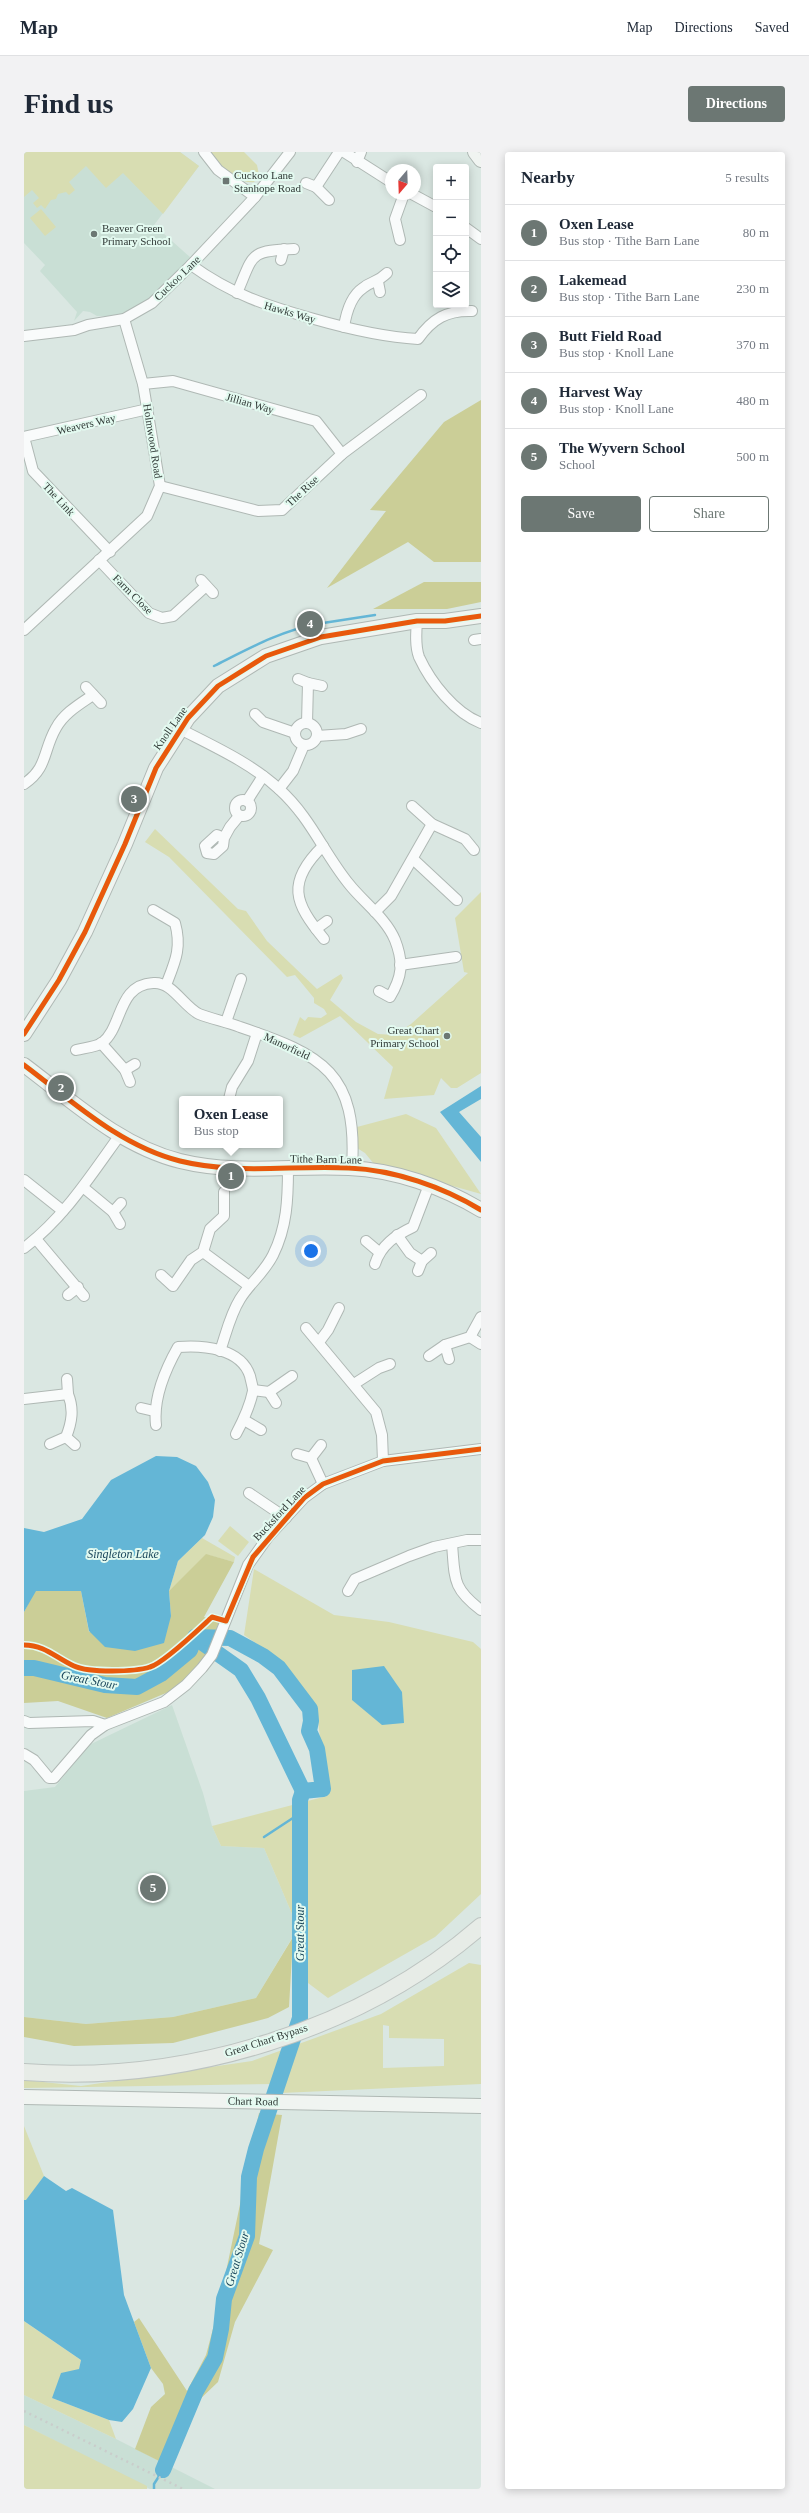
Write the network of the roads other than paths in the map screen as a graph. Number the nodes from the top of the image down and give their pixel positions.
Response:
1 (204, 152) edge
2 (290, 152) edge
3 (339, 152) edge
4 (344, 152) edge
5 (361, 152) edge
6 (475, 152) edge
7 (481, 160) edge
8 (357, 162) junction
9 (385, 178) edge
10 (306, 183) dead end
11 (316, 187) junction
12 (255, 197) junction
13 (421, 199) edge
14 (329, 200) dead end
15 (402, 200) edge
16 (433, 205) edge
17 (469, 230) edge
18 (481, 239) edge
19 (400, 240) dead end
20 (281, 260) dead end
21 (191, 266) junction
22 (387, 273) dead end
23 (237, 293) junction
24 (472, 311) dead end
25 (124, 319) junction
26 (344, 327) junction
27 (24, 336) edge
28 (144, 384) junction
29 (421, 395) dead end
30 (148, 409) junction
31 (24, 438) edge
32 (342, 454) junction
33 (160, 486) junction
34 (110, 552) junction
35 (99, 560) junction
36 (207, 586) dead end
37 (481, 616) edge
38 (417, 621) junction
39 (25, 626) edge
40 (298, 679) dead end
41 (308, 683) junction
42 (322, 686) dead end
43 (86, 687) dead end
44 (93, 695) junction
45 (101, 703) dead end
46 (255, 714) dead end
47 (307, 723) junction
48 (481, 723) edge
49 (361, 728) dead end
50 (180, 729) junction
51 (295, 733) junction
52 (317, 736) junction
53 (304, 745) junction
54 (263, 776) junction
55 (24, 784) edge
56 (279, 789) junction
57 (412, 806) dead end
58 (432, 824) junction
59 (224, 838) dead end
60 (323, 846) junction
61 (474, 850) dead end
62 (413, 859) junction
63 (458, 900) dead end
64 (153, 910) dead end
65 (375, 912) junction
66 (327, 921) dead end
67 (316, 929) junction
68 (324, 939) dead end
69 (456, 957) dead end
70 (400, 965) junction
71 (241, 979) dead end
72 (166, 985) junction
73 (379, 990) dead end
74 (226, 1022) junction
75 (257, 1033) junction
76 (24, 1034) edge
77 (101, 1044) junction
78 (76, 1050) dead end
79 (135, 1064) dead end
80 (24, 1065) edge
81 (125, 1070) junction
82 (130, 1082) dead end
83 (229, 1096) edge
84 (120, 1135) junction
85 (288, 1168) junction
86 (352, 1168) junction
87 (24, 1180) edge
88 (429, 1185) junction
89 (84, 1188) junction
90 (224, 1192) dead end
91 (121, 1203) dead end
92 (481, 1210) edge
93 (63, 1211) junction
94 (113, 1212) junction
95 (120, 1224) dead end
96 (397, 1235) junction
97 (36, 1239) junction
98 (366, 1241) dead end
99 (24, 1248) edge
100 (203, 1252) junction
101 (379, 1252) junction
102 (431, 1253) dead end
103 (422, 1261) junction
104 (375, 1264) dead end
105 (418, 1271) dead end
106 (161, 1274) dead end
107 (249, 1286) junction
108 (78, 1287) junction
109 (68, 1295) dead end
110 (84, 1296) dead end
111 (339, 1308) dead end
112 (481, 1317) edge
113 (306, 1328) dead end
114 (470, 1337) junction
115 (318, 1342) junction
116 (481, 1344) edge
117 (445, 1346) junction
118 (220, 1351) junction
119 (429, 1356) dead end
120 (449, 1359) dead end
121 (390, 1364) dead end
122 (292, 1376) dead end
123 (67, 1379) dead end
124 (354, 1384) junction
125 (253, 1390) junction
126 (269, 1392) junction
127 (68, 1394) junction
128 (24, 1399) edge
129 (276, 1403) dead end
130 (141, 1408) dead end
131 (154, 1412) junction
132 (244, 1420) junction
133 (156, 1425) dead end
134 (261, 1430) dead end
135 (236, 1434) dead end
136 (66, 1437) junction
137 (50, 1444) dead end
138 (75, 1445) dead end
139 (321, 1446) dead end
140 (481, 1449) edge
141 (298, 1454) dead end
142 (312, 1458) junction
143 (383, 1461) junction
144 (323, 1484) junction
145 (249, 1493) dead end
146 (286, 1518) junction
147 (481, 1540) edge
148 (452, 1544) junction
149 (348, 1591) dead end
150 (481, 1610) edge
151 (24, 1721) edge
152 (105, 1725) junction
153 (24, 1754) edge
154 (481, 1926) edge
155 (24, 2072) edge
156 (24, 2097) edge
157 (481, 2106) edge

1 - 12 street
2 - 12 street, Cuckoo Lane
3 - 11 street
4 - 8 street
5 - 8 street
6 - 7 street
8 - 9 street
10 - 11 street
11 - 14 street
12 - 21 street, Cuckoo Lane
13 - 16 street
15 - 19 street
17 - 18 street
20 - 23 street
21 - 23 street, Hawks Way
21 - 25 street, Cuckoo Lane
22 - 26 street
23 - 26 street, Hawks Way
24 - 26 street, Hawks Way
25 - 27 street, Cuckoo Lane
25 - 28 street, Holmwood Road
28 - 30 street, Holmwood Road
28 - 32 street, Jillian Way
29 - 32 street, The Rise
30 - 31 street, Weavers Way
30 - 33 street, Holmwood Road
31 - 34 street, The Link
32 - 33 street, The Rise
33 - 34 street, Holmwood Road
34 - 35 street, Holmwood Road
35 - 36 street, Farm Close
35 - 39 street, Holmwood Road
37 - 38 street, Knoll Lane
38 - 48 street
38 - 50 street, Knoll Lane
40 - 41 street
41 - 42 street
41 - 47 street
43 - 44 street
44 - 45 street
44 - 55 street
46 - 51 street
47 - 51 street
47 - 52 street
49 - 52 street
50 - 54 street
50 - 76 street, Knoll Lane
51 - 53 street
52 - 53 street
53 - 56 street
54 - 56 street
54 - 59 street
56 - 60 street
57 - 58 street
58 - 61 street
58 - 62 street
60 - 65 street
60 - 67 street
62 - 63 street
62 - 65 street
64 - 72 street
65 - 70 street
66 - 67 street
67 - 68 street
69 - 70 street
70 - 73 street
71 - 74 street
72 - 74 street, Manorfield
72 - 77 street
74 - 75 street, Manorfield
75 - 83 street, Manorfield
75 - 86 street, Manorfield
77 - 78 street
77 - 81 street
79 - 81 street
80 - 84 street, Tithe Barn Lane
81 - 82 street
84 - 85 street, Tithe Barn Lane
84 - 89 street
85 - 86 street, Tithe Barn Lane
85 - 107 street
86 - 88 street, Tithe Barn Lane
87 - 93 street
88 - 92 street, Tithe Barn Lane
88 - 96 street
89 - 93 street
89 - 94 street
90 - 100 street
91 - 94 street
93 - 97 street
94 - 95 street
96 - 101 street
96 - 103 street
97 - 99 street
97 - 108 street
98 - 101 street
100 - 106 street
100 - 107 street
101 - 104 street
102 - 103 street
103 - 105 street
107 - 118 street
108 - 109 street
108 - 110 street
111 - 115 street
112 - 114 street
113 - 115 street
114 - 116 street
114 - 117 street
115 - 124 street
117 - 119 street
117 - 120 street
118 - 125 street
118 - 131 street
121 - 124 street
122 - 126 street
123 - 127 street
124 - 143 street
125 - 126 street
125 - 132 street
126 - 129 street
127 - 128 street
127 - 136 street
130 - 131 street
131 - 133 street
132 - 134 street
132 - 135 street
136 - 137 street
136 - 138 street
139 - 142 street
140 - 143 street, Bucksford Lane
141 - 142 street
142 - 144 street
143 - 144 street, Bucksford Lane
144 - 146 street, Bucksford Lane
145 - 146 street, Bucksford Lane
146 - 152 street, Bucksford Lane
147 - 148 street
148 - 149 street
148 - 150 street
151 - 152 street
152 - 153 street, Bucksford Lane
154 - 155 main road, Great Chart Bypass
156 - 157 street, Chart Road

